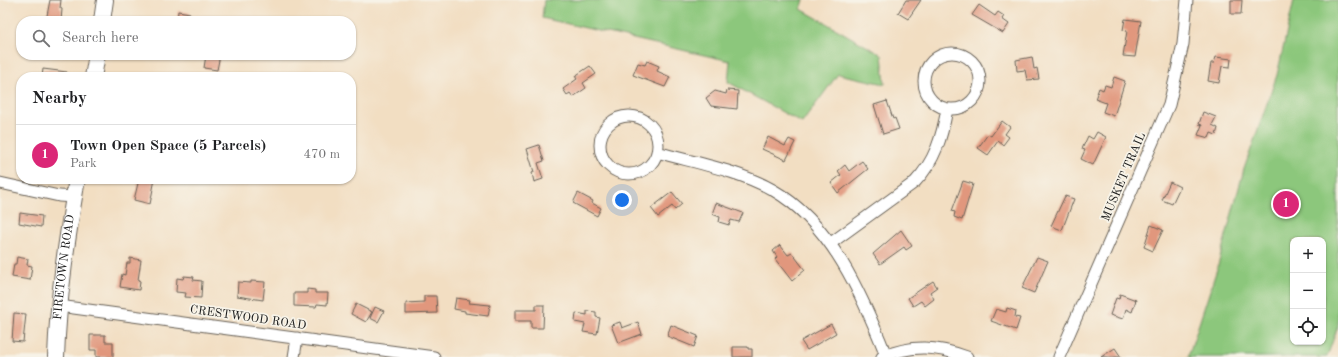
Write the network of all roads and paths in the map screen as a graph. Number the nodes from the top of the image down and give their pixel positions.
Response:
1 (105, 0) edge
2 (1187, 0) edge
3 (103, 16) edge
4 (96, 60) edge
5 (94, 72) edge
6 (947, 109) junction
7 (657, 152) junction
8 (0, 183) edge
9 (76, 184) edge
10 (74, 197) junction
11 (831, 243) junction
12 (59, 306) junction
13 (297, 338) junction
14 (884, 356) edge
15 (56, 357) edge
16 (294, 357) edge
17 (434, 357) edge
18 (968, 357) edge
19 (1059, 357) edge

1 - 3 street
2 - 19 street, MUSKET TRAIL
4 - 5 street
6 - 6 street
6 - 11 street
7 - 7 street
7 - 11 street
8 - 10 street
9 - 10 street, FIRETOWN ROAD
10 - 12 street, FIRETOWN ROAD
11 - 14 street
12 - 13 street, CRESTWOOD ROAD
12 - 15 street, FIRETOWN ROAD
13 - 16 street
13 - 17 street, CRESTWOOD ROAD
14 - 18 street

